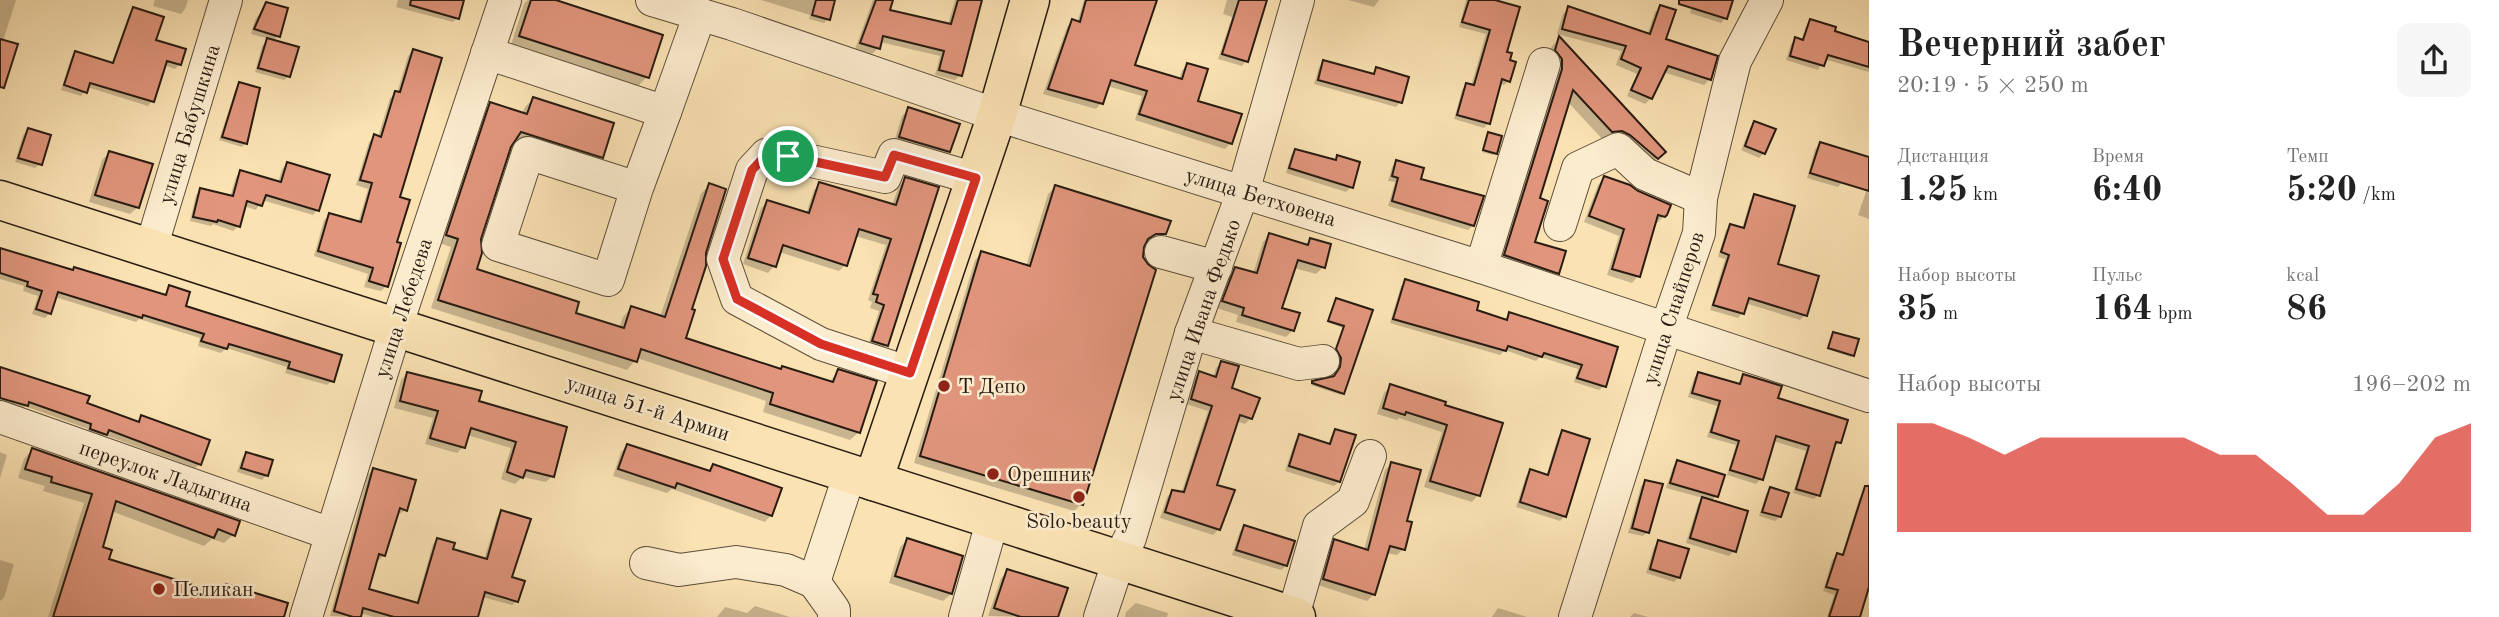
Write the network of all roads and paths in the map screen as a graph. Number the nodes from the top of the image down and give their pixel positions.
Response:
1 (226, 0) edge
2 (505, 0) edge
3 (652, 0) edge
4 (1030, 0) edge
5 (1298, 0) edge
6 (1767, 0) edge
7 (735, 12) edge
8 (700, 15) junction
9 (487, 53) junction
10 (1544, 64) dead end
11 (665, 112) junction
12 (997, 115) junction
13 (976, 178) junction
14 (637, 188) junction
15 (1243, 192) junction
16 (1701, 198) junction
17 (0, 200) edge
18 (1560, 225) dead end
19 (152, 248) junction
20 (1161, 252) dead end
21 (1216, 267) junction
22 (1480, 267) junction
23 (396, 327) junction
24 (1666, 329) junction
25 (1191, 333) junction
26 (1323, 361) dead end
27 (910, 373) junction
28 (1869, 396) edge
29 (0, 417) edge
30 (1370, 456) dead end
31 (862, 477) junction
32 (993, 519) junction
33 (331, 534) junction
34 (1119, 560) junction
35 (646, 563) dead end
36 (814, 582) junction
37 (306, 617) edge
38 (834, 617) edge
39 (965, 617) edge
40 (1100, 617) edge
41 (1294, 617) edge
42 (1575, 617) edge

1 - 19 street, улица Бабушкина
2 - 9 street, улица Лебедева
3 - 8 street, улица Бетховена
4 - 12 main road
5 - 15 street, улица Ивана Федько
6 - 16 street, улица Снайперов
7 - 8 street, улица Бетховена
7 - 12 street, улица Бетховена
8 - 11 street
9 - 11 street
9 - 23 street, улица Лебедева
10 - 22 street
11 - 14 street
12 - 13 main road
12 - 15 street, улица Бетховена
13 - 27 main road
13 - 27 street
14 - 14 street
15 - 21 street, улица Ивана Федько
15 - 22 street, улица Бетховена
16 - 18 street
16 - 24 street, улица Снайперов
17 - 19 main road, улица 51-й Армии
19 - 23 main road, улица 51-й Армии
20 - 21 street
21 - 25 street, улица Ивана Федько
22 - 24 street, улица Бетховена
23 - 31 main road, улица 51-й Армии
23 - 33 street, улица Лебедева
24 - 28 street, улица Бетховена
24 - 42 street, улица Снайперов
25 - 26 street
25 - 34 street, улица Ивана Федько
27 - 31 main road
29 - 33 street, переулок Ладыгина
30 - 41 street
31 - 32 main road, улица 51-й Армии
31 - 36 street
32 - 34 main road, улица 51-й Армии
32 - 39 street
33 - 37 street, улица Лебедева
34 - 40 street, улица Ивана Федько
34 - 41 main road, улица 51-й Армии
35 - 36 street
36 - 38 street

